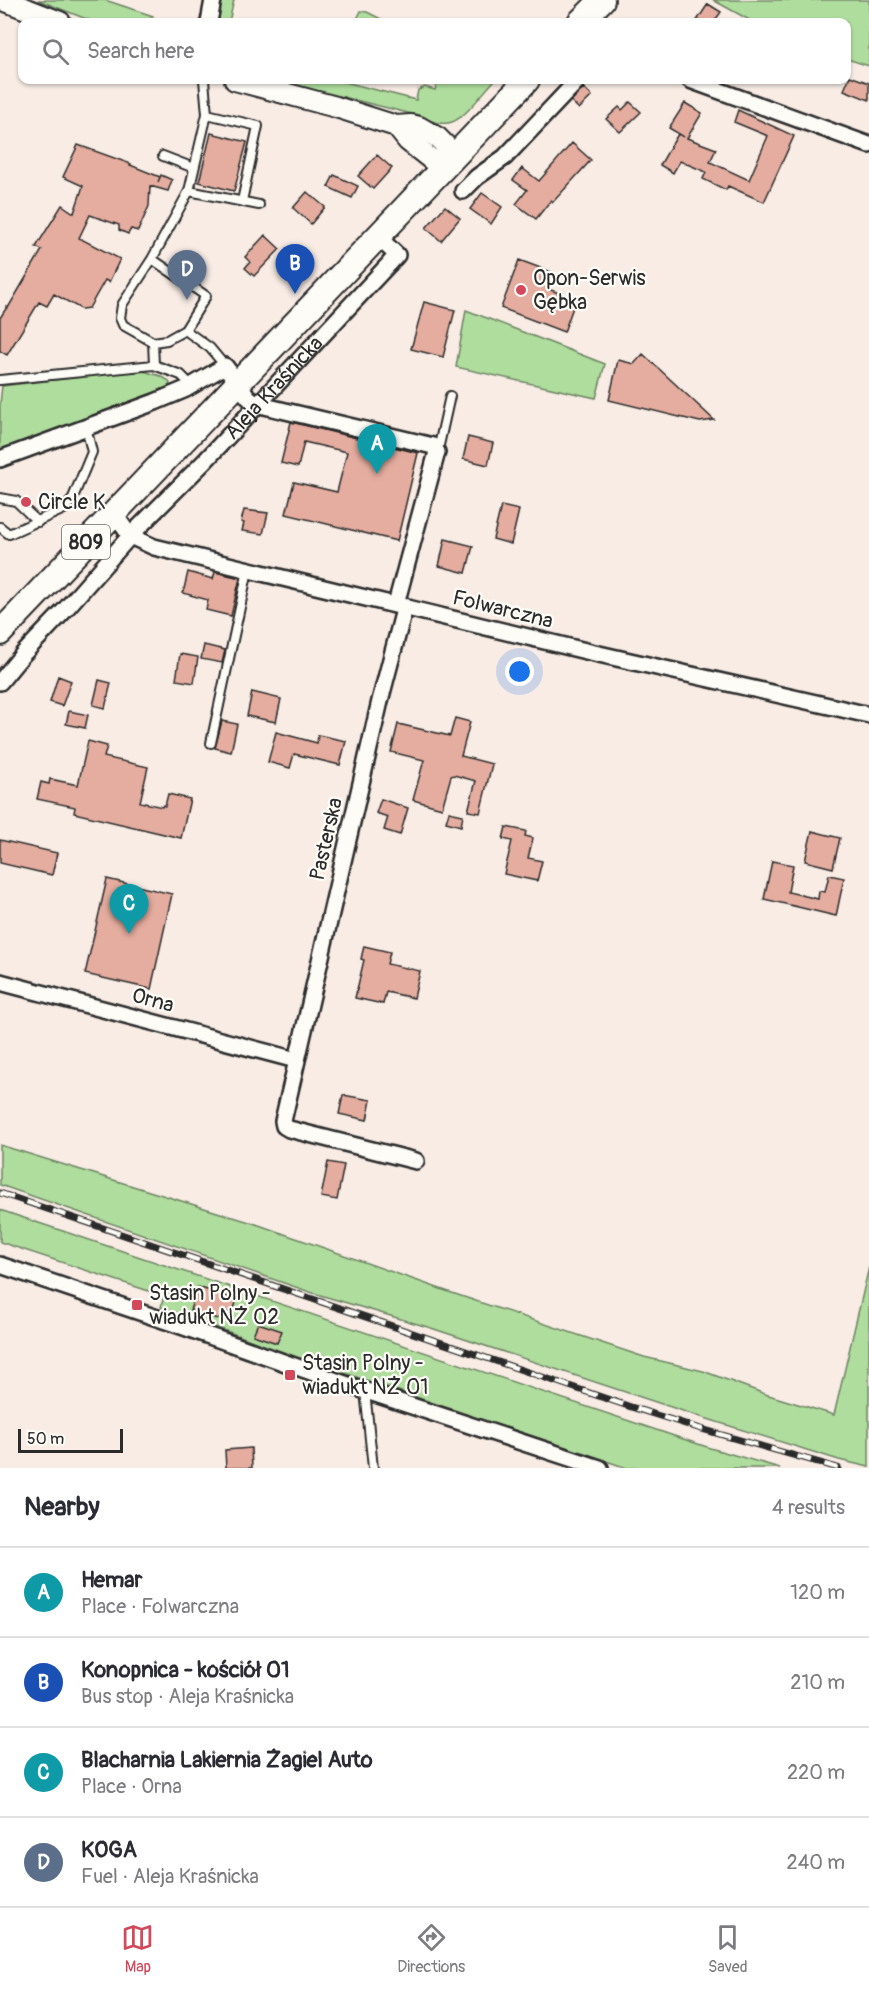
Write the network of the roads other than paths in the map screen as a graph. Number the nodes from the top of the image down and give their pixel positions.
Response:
1 (3, 0) edge
2 (213, 0) edge
3 (50, 18) edge
4 (210, 18) edge
5 (204, 84) edge
6 (251, 84) edge
7 (522, 84) edge
8 (574, 84) edge
9 (701, 84) edge
10 (207, 114) junction
11 (869, 145) edge
12 (163, 156) dead end
13 (450, 161) junction
14 (194, 168) junction
15 (189, 190) junction
16 (463, 191) dead end
17 (242, 201) junction
18 (259, 205) dead end
19 (378, 237) junction
20 (152, 259) junction
21 (185, 330) junction
22 (153, 342) junction
23 (154, 365) junction
24 (232, 374) junction
25 (0, 380) edge
26 (191, 385) junction
27 (450, 396) dead end
28 (256, 404) junction
29 (86, 427) junction
30 (437, 452) junction
31 (0, 459) edge
32 (0, 498) edge
33 (114, 513) junction
34 (38, 522) junction
35 (0, 527) edge
36 (130, 536) junction
37 (248, 570) junction
38 (400, 605) junction
39 (0, 633) edge
40 (0, 682) edge
41 (869, 715) edge
42 (211, 743) dead end
43 (0, 982) edge
44 (296, 1060) junction
45 (416, 1161) dead end
46 (0, 1266) edge
47 (365, 1391) junction
48 (374, 1468) edge
49 (600, 1468) edge

1 - 3 street
2 - 4 street
5 - 10 lane
6 - 13 street
7 - 13 main road, Aleja Kraśnicka / 809
8 - 16 street
9 - 11 street
10 - 14 lane
10 - 17 lane
12 - 14 lane
13 - 19 main road, Aleja Kraśnicka / 809
14 - 15 lane
15 - 17 lane
15 - 20 lane
17 - 18 lane
19 - 24 main road, Aleja Kraśnicka / 809
19 - 28 street, Aleja Kraśnicka
20 - 21 lane
20 - 22 lane
21 - 22 lane
21 - 24 lane
22 - 23 lane
23 - 25 lane
23 - 26 lane
24 - 26 street
24 - 28 street
24 - 33 main road, Aleja Kraśnicka / 809
26 - 29 street
27 - 30 lane
28 - 30 street
28 - 36 street, Aleja Kraśnicka
29 - 31 street
29 - 34 lane
30 - 38 street, Pasterska
32 - 34 lane
33 - 36 street
33 - 39 main road, 809
34 - 35 lane
36 - 37 street, Folwarczna
36 - 40 street, Aleja Kraśnicka
37 - 38 street, Folwarczna
37 - 42 lane
38 - 41 street, Folwarczna
38 - 44 street, Pasterska
43 - 44 street, Orna
44 - 45 street, Pasterska
46 - 47 street
47 - 48 lane
47 - 49 street

